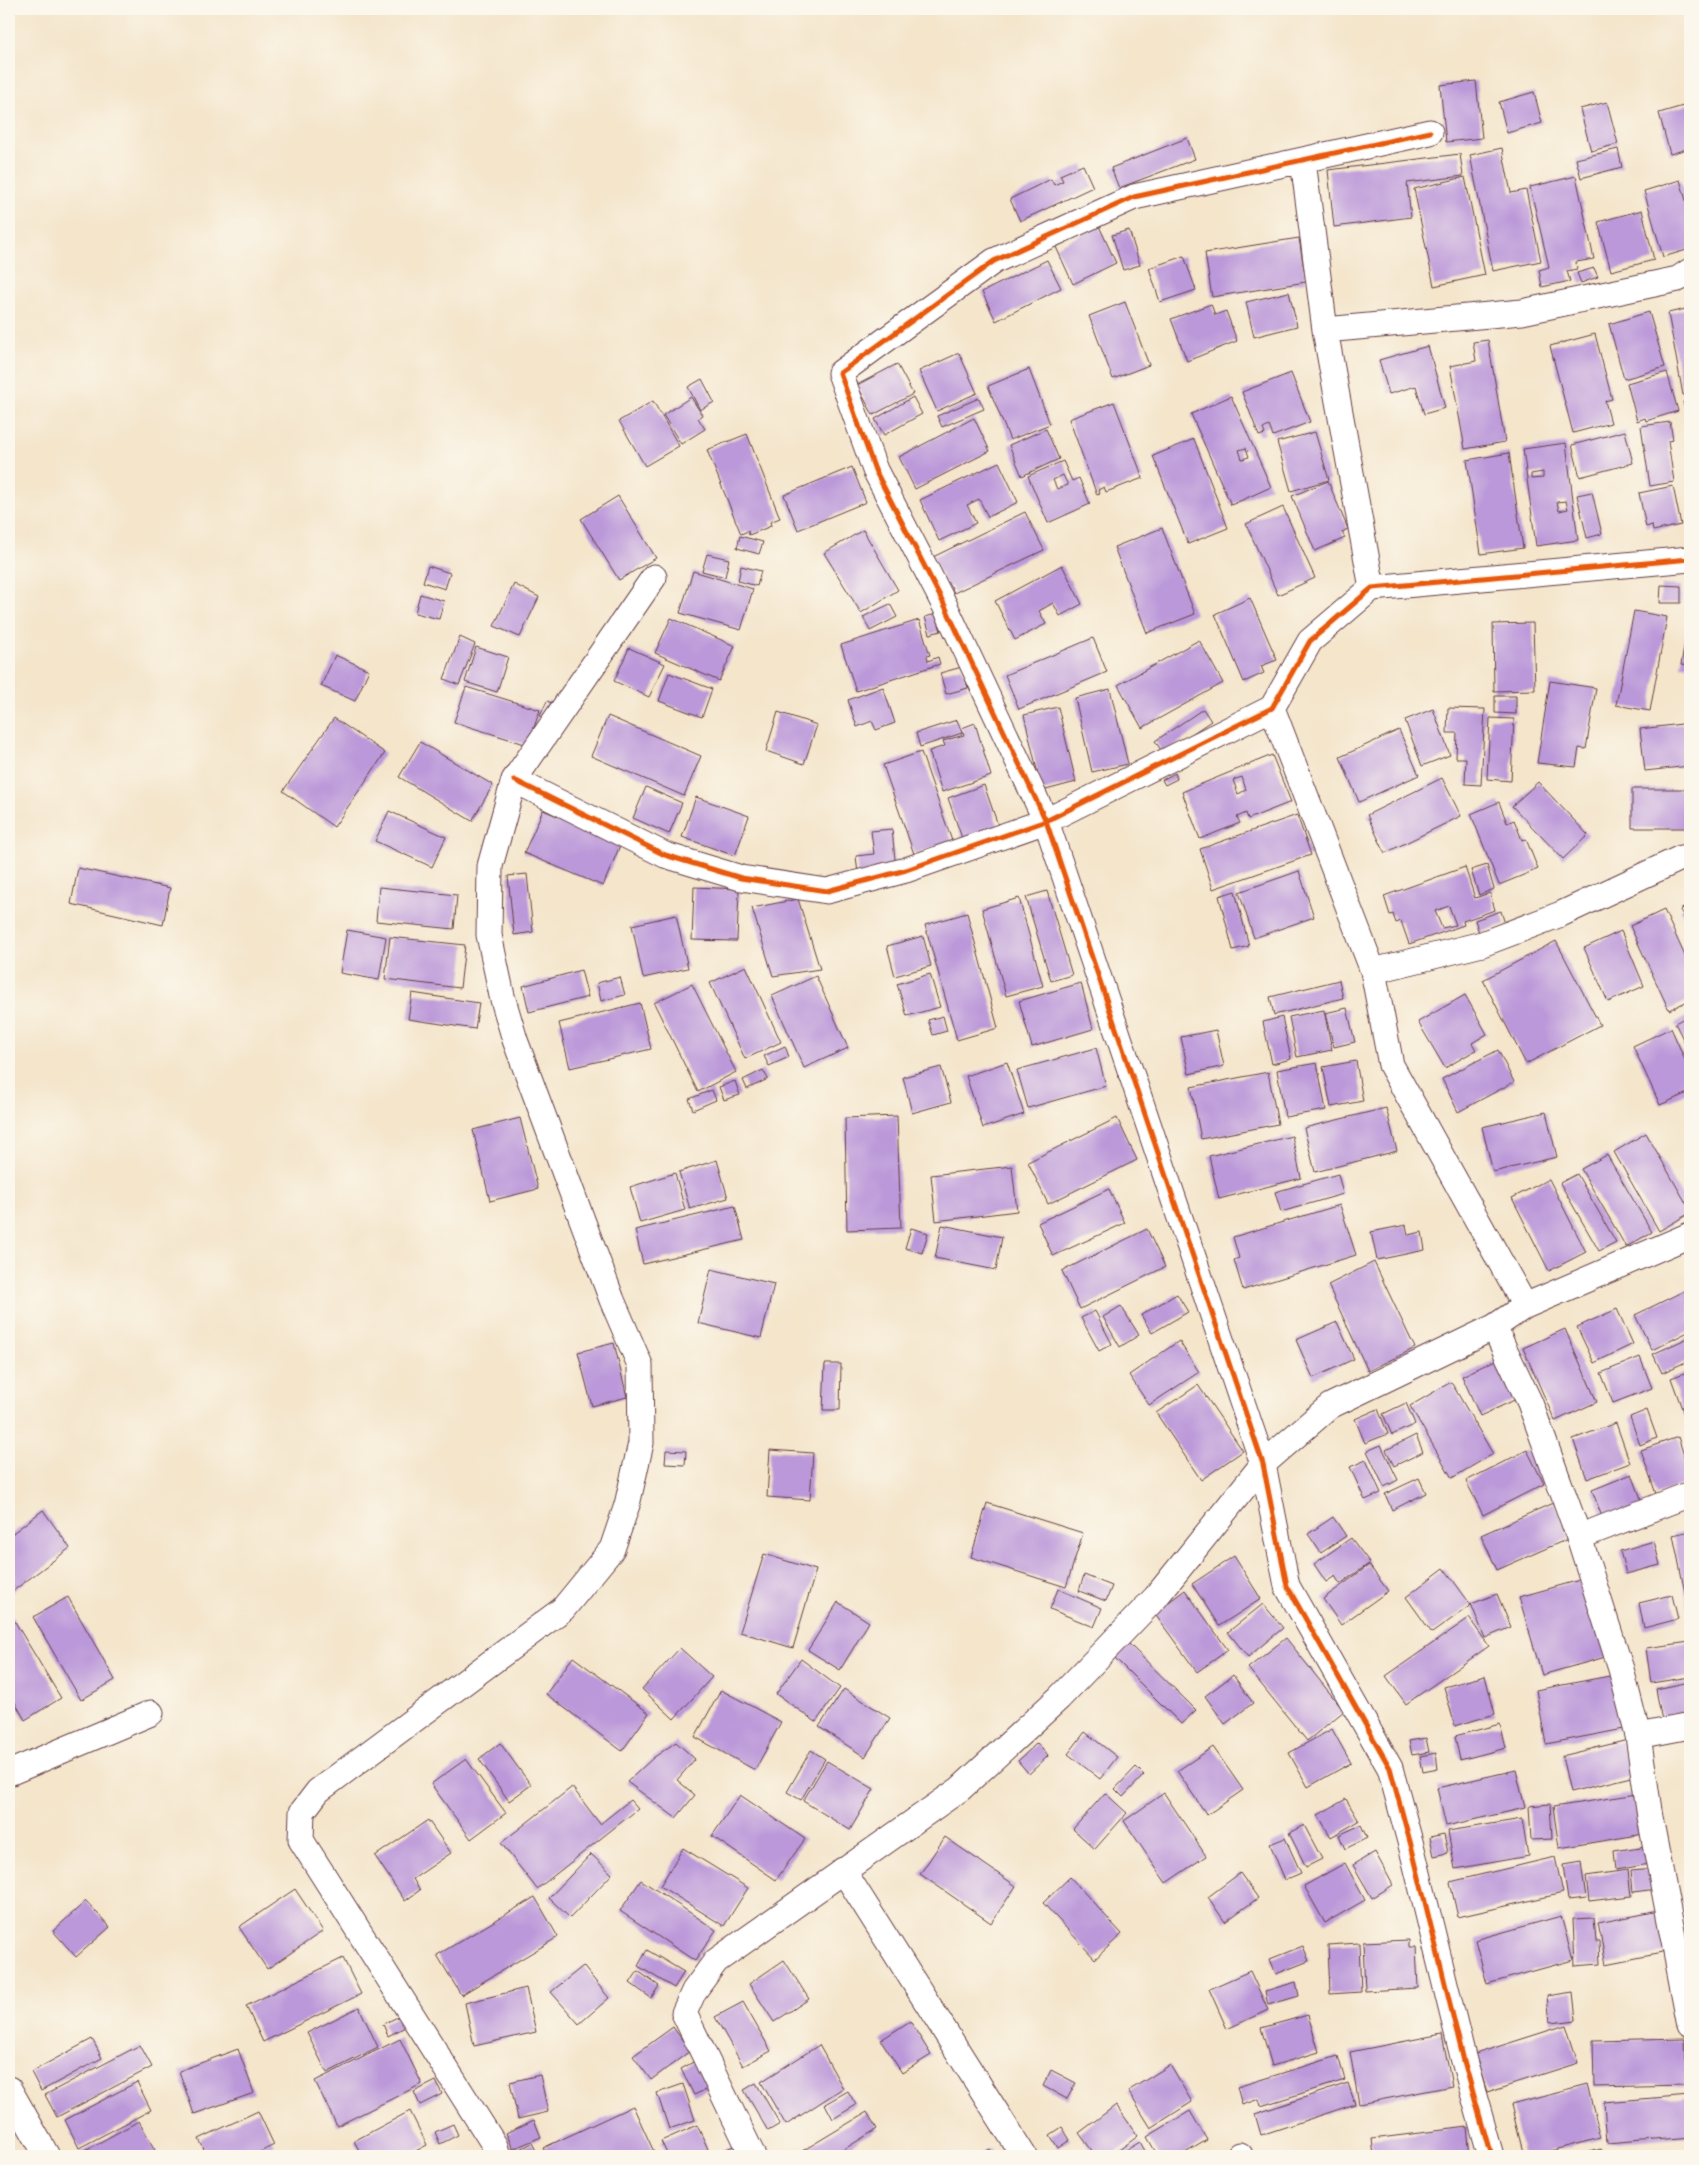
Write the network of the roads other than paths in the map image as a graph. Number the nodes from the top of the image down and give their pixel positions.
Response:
1 (1430, 132) dead end
2 (1303, 161) junction
3 (1690, 271) edge
4 (1325, 330) junction
5 (1690, 559) edge
6 (654, 577) dead end
7 (1372, 588) junction
8 (1272, 708) junction
9 (514, 780) junction
10 (1046, 820) junction
11 (1690, 857) edge
12 (1372, 971) junction
13 (1690, 1235) edge
14 (1525, 1306) junction
15 (1494, 1327) junction
16 (1263, 1464) junction
17 (1690, 1494) edge
18 (1579, 1537) junction
19 (151, 1712) dead end
20 (1690, 1726) edge
21 (1638, 1736) junction
22 (9, 1773) edge
23 (843, 1870) junction
24 (1690, 2025) edge
25 (9, 2089) edge
26 (47, 2156) edge
27 (498, 2156) edge
28 (754, 2156) edge
29 (1024, 2156) edge
30 (1491, 2156) edge

1 - 2 street
2 - 4 street
2 - 10 street
3 - 4 street
4 - 7 street
5 - 7 street
6 - 9 street
7 - 8 street
8 - 10 street
8 - 12 street
9 - 10 street
9 - 27 street
10 - 16 street
11 - 12 street
12 - 14 street
13 - 14 street
14 - 15 street
15 - 16 street
15 - 18 street
16 - 23 street
16 - 30 street
17 - 18 street
18 - 21 street
19 - 22 street
20 - 21 street
21 - 24 street
23 - 28 street
23 - 29 street
25 - 26 street

